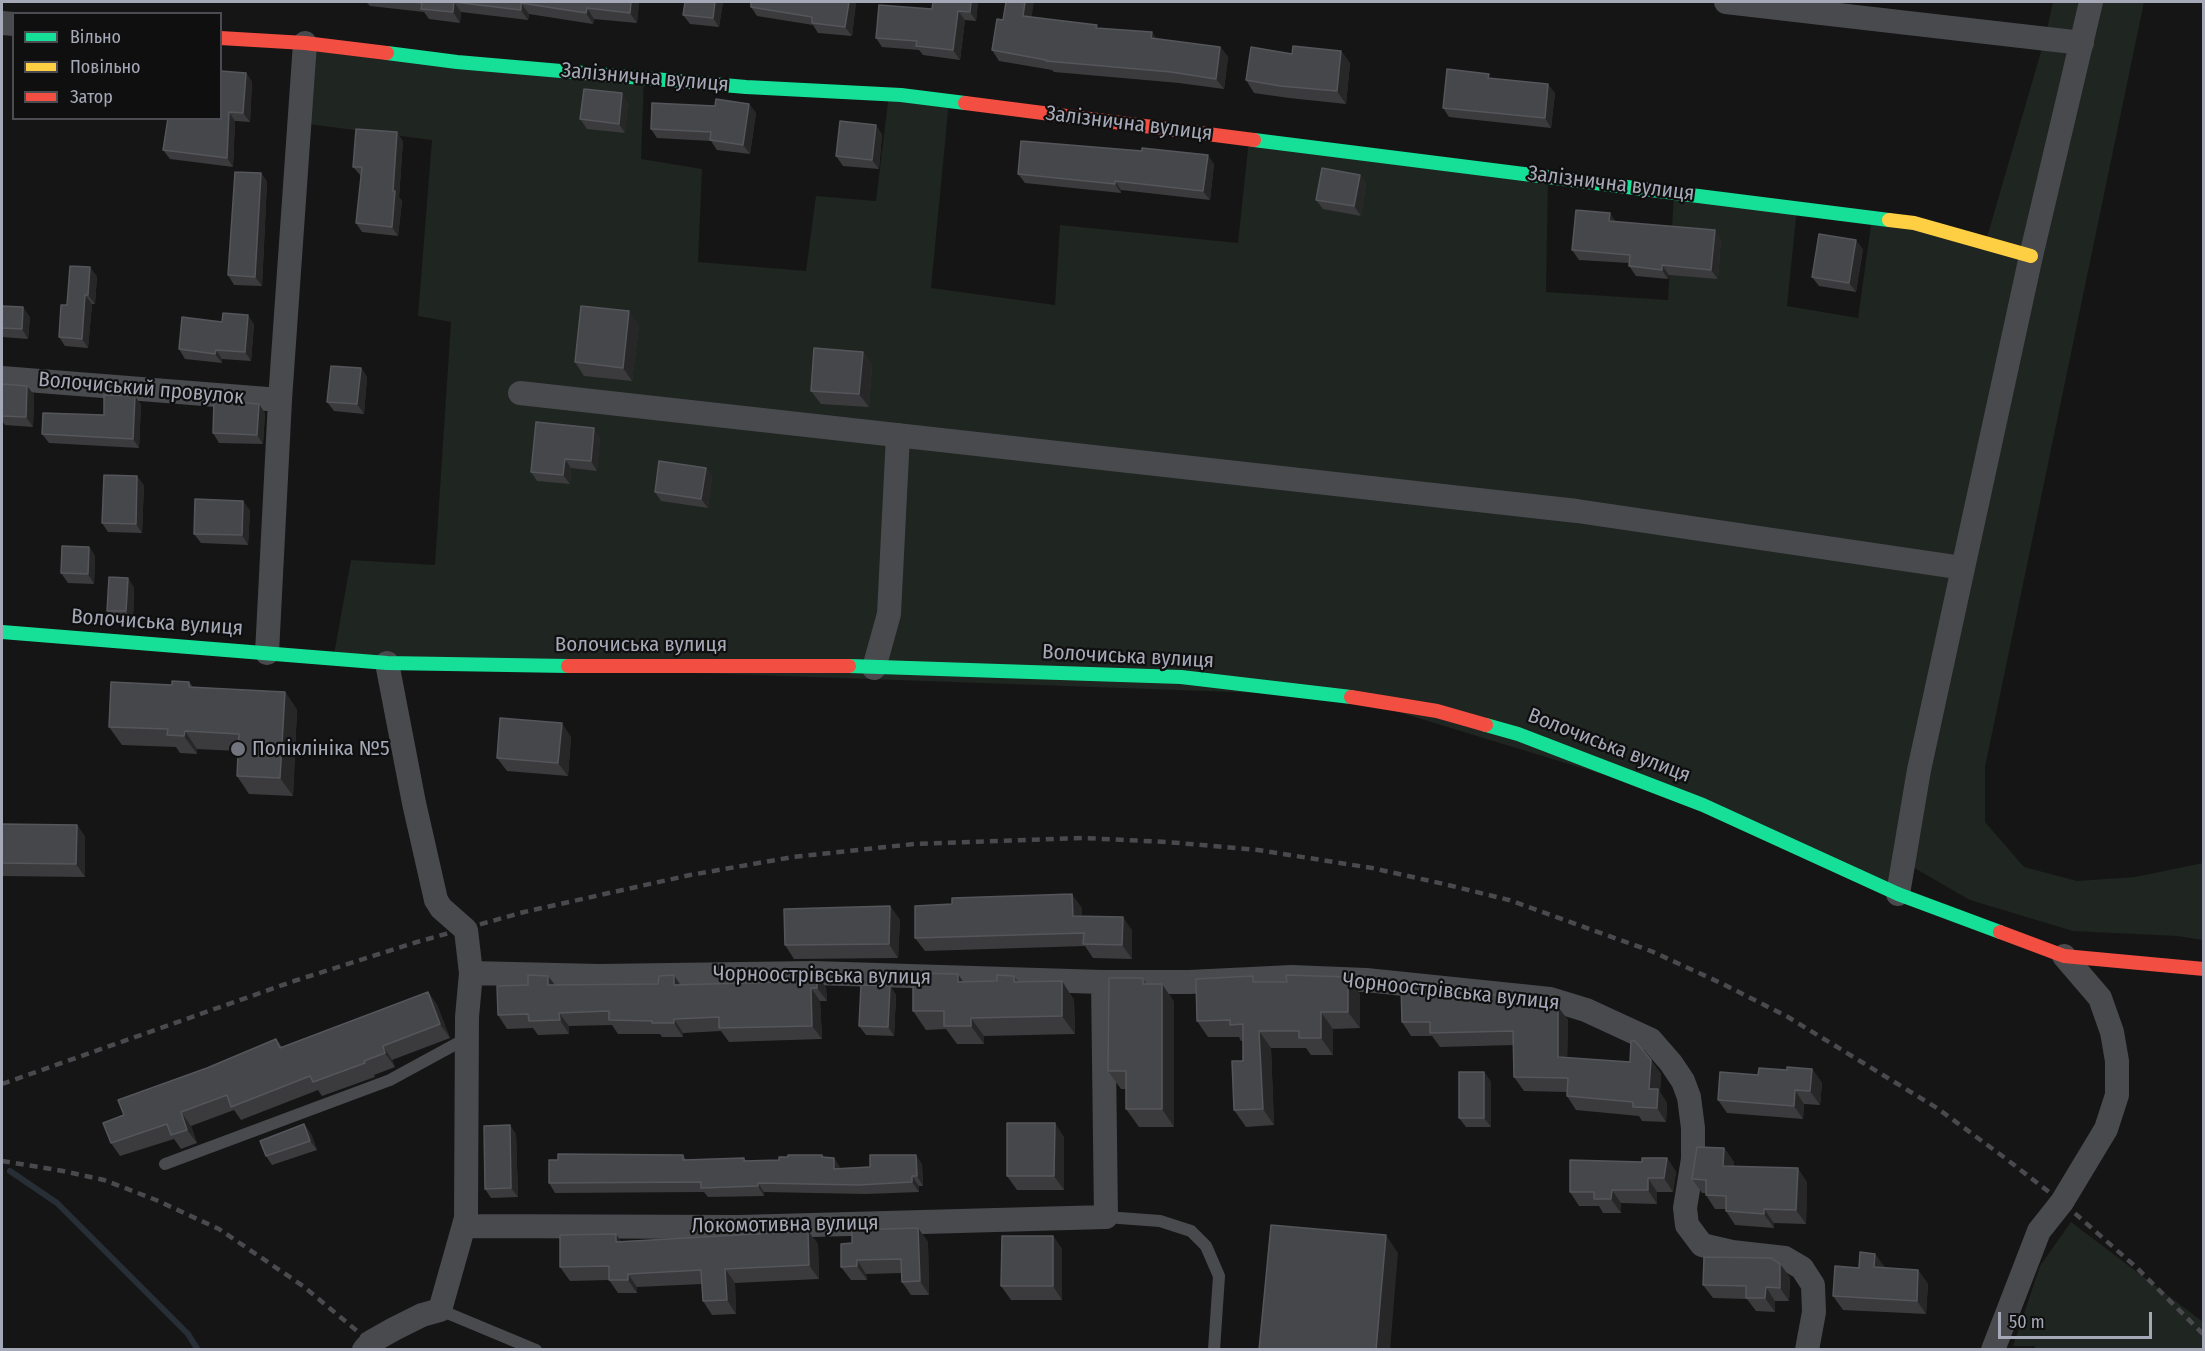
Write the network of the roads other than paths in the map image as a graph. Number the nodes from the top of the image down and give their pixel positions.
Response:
1 (1726, 2) edge
2 (2091, 2) edge
3 (222, 38) edge
4 (305, 43) junction
5 (2082, 43) junction
6 (2031, 256) junction
7 (2, 378) edge
8 (520, 393) dead end
9 (280, 400) junction
10 (898, 435) junction
11 (1963, 568) junction
12 (2, 632) edge
13 (267, 653) junction
14 (387, 663) junction
15 (874, 668) junction
16 (1898, 894) junction
17 (2064, 956) junction
18 (2204, 969) edge
19 (471, 973) junction
20 (1103, 982) junction
21 (467, 1038) junction
22 (165, 1164) dead end
23 (1106, 1217) junction
24 (464, 1226) junction
25 (440, 1310) junction
26 (364, 1350) edge
27 (537, 1350) edge
28 (1214, 1350) edge
29 (1807, 1350) edge
30 (1993, 1350) edge

1 - 5 street
2 - 5 street
3 - 4 main road, Залізнична вулиця
4 - 6 main road, Залізнична вулиця
4 - 9 street
5 - 6 street
6 - 11 street
7 - 9 street, Волочиський провулок
8 - 10 street
9 - 13 street
10 - 11 street
10 - 15 street
11 - 16 street
12 - 13 main road, Волочиська вулиця
13 - 14 main road, Волочиська вулиця
14 - 15 main road, Волочиська вулиця
14 - 19 street
15 - 16 main road, Волочиська вулиця
16 - 17 main road, Волочиська вулиця
17 - 18 main road, Волочиська вулиця
17 - 30 street
19 - 20 street, Чорноострівська вулиця
19 - 21 street
20 - 23 street
20 - 29 street, Чорноострівська вулиця
21 - 22 lane
21 - 24 street
23 - 24 street, Локомотивна вулиця
23 - 28 lane
24 - 25 street
25 - 26 street
25 - 27 lane

